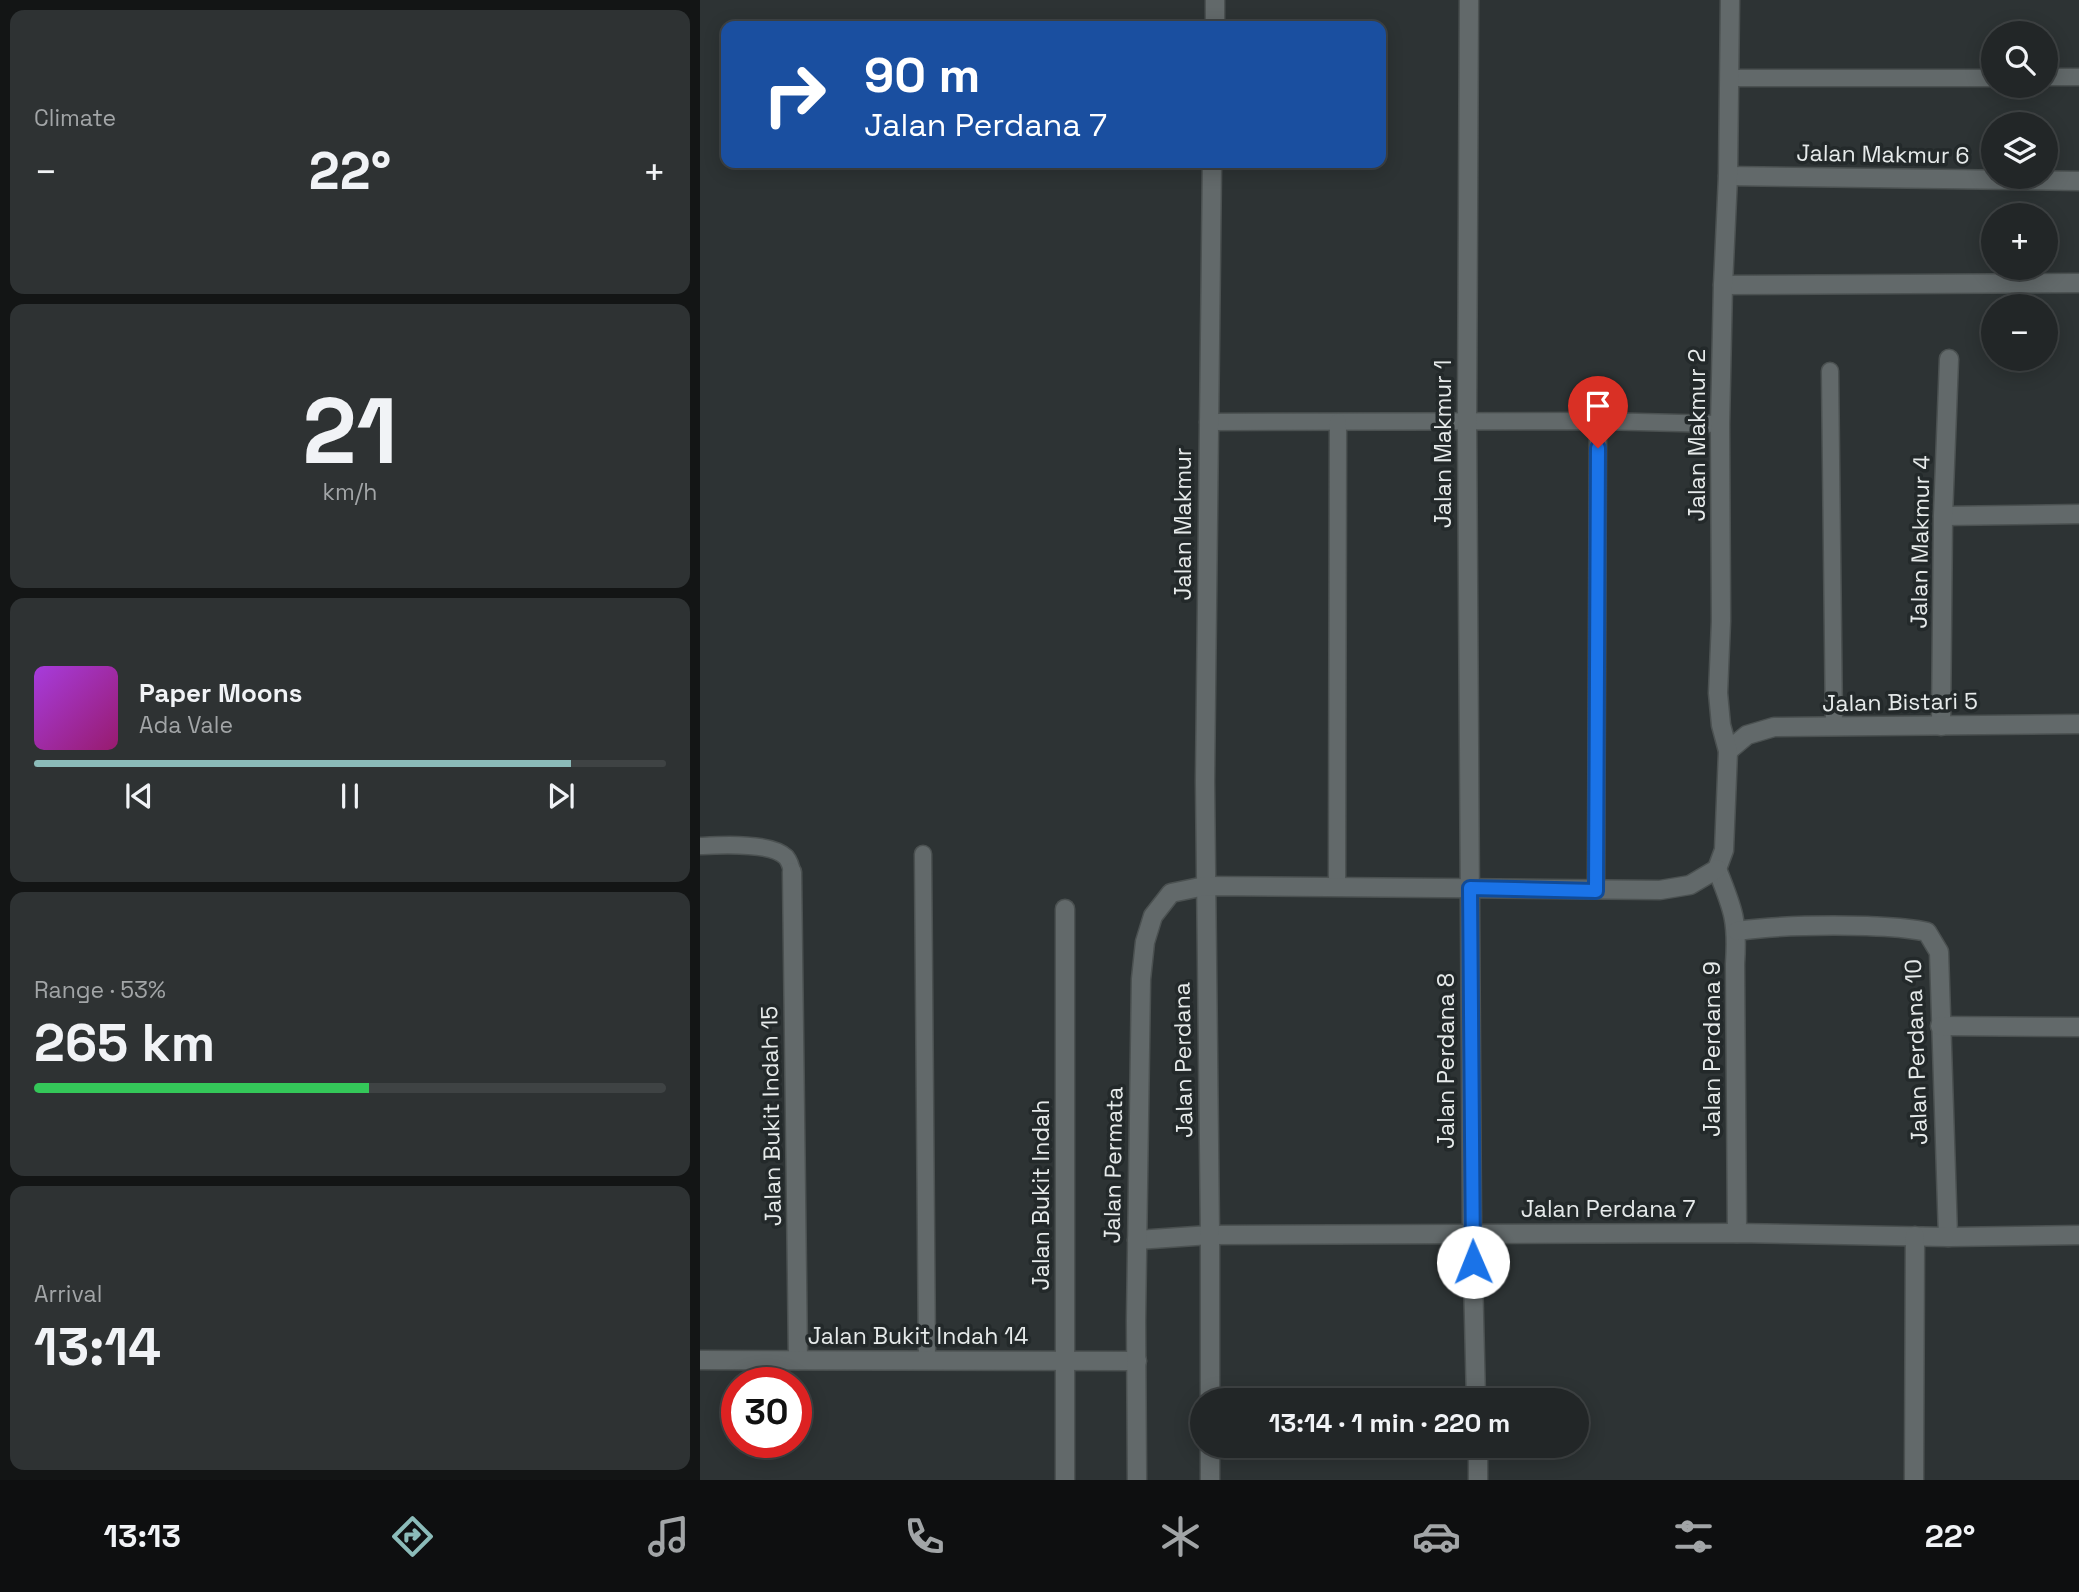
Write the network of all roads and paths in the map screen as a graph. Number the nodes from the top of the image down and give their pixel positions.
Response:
1 (1215, 0) edge
2 (1469, 0) edge
3 (1730, 0) edge
4 (1215, 21) edge
5 (2058, 77) edge
6 (2079, 77) edge
7 (1728, 78) junction
8 (1981, 78) edge
9 (1212, 168) edge
10 (1728, 176) junction
11 (2079, 181) edge
12 (2079, 283) edge
13 (1723, 285) junction
14 (1949, 359) dead end
15 (1830, 370) dead end
16 (1598, 421) junction
17 (1208, 422) junction
18 (1338, 422) junction
19 (1467, 422) junction
20 (1720, 424) junction
21 (2079, 514) edge
22 (1943, 516) junction
23 (2079, 724) edge
24 (1941, 726) junction
25 (1834, 727) junction
26 (1728, 751) junction
27 (700, 846) edge
28 (923, 854) dead end
29 (1717, 869) junction
30 (792, 872) joint
31 (1205, 886) junction
32 (1337, 886) junction
33 (1470, 888) junction
34 (1596, 891) junction
35 (1065, 909) dead end
36 (1737, 931) junction
37 (1940, 1026) junction
38 (2079, 1027) edge
39 (1737, 1233) junction
40 (1472, 1234) junction
41 (1210, 1235) junction
42 (2079, 1235) edge
43 (1915, 1236) junction
44 (1948, 1237) junction
45 (1137, 1240) junction
46 (700, 1360) edge
47 (798, 1360) junction
48 (927, 1360) junction
49 (1065, 1361) junction
50 (1137, 1361) junction
51 (1210, 1388) edge
52 (1476, 1388) edge
53 (1210, 1458) edge
54 (1478, 1458) edge
55 (1065, 1480) edge
56 (1137, 1480) edge
57 (1210, 1480) edge
58 (1478, 1480) edge
59 (1914, 1480) edge

1 - 4 street
2 - 19 street, Jalan Makmur 1
3 - 7 street, Jalan Makmur 2
5 - 6 lane
7 - 8 lane
7 - 10 street, Jalan Makmur 2
9 - 17 street, Jalan Makmur
10 - 11 street, Jalan Makmur 6
10 - 13 street, Jalan Makmur 2
12 - 13 street
13 - 20 street, Jalan Makmur 2
14 - 22 street, Jalan Makmur 4
15 - 25 lane
16 - 19 lane
16 - 20 lane
16 - 34 lane
17 - 18 lane
17 - 31 street, Jalan Makmur
18 - 19 lane
18 - 32 lane
19 - 33 street, Jalan Makmur 1
20 - 26 street, Jalan Makmur 2
21 - 22 street
22 - 24 street, Jalan Makmur 4
23 - 24 street, Jalan Bistari 5
24 - 25 street, Jalan Bistari 5
25 - 26 street, Jalan Bistari 5
26 - 29 street, Jalan Makmur 2
27 - 30 lane
28 - 48 lane
29 - 34 street
29 - 36 street, Jalan Perdana 9
30 - 47 street, Jalan Bukit Indah 15
31 - 32 street
31 - 41 street, Jalan Perdana
31 - 45 street, Jalan Permata
32 - 33 street
33 - 34 street
33 - 40 street, Jalan Perdana 8
35 - 49 street, Jalan Bukit Indah
36 - 37 street, Jalan Perdana 10
36 - 39 street, Jalan Perdana 9
37 - 38 street
37 - 44 street, Jalan Perdana 10
39 - 40 street, Jalan Perdana 7
39 - 43 street, Jalan Perdana 7
40 - 41 street, Jalan Perdana 7
40 - 52 street, Jalan Perdana 8
41 - 45 street, Jalan Perdana 7
41 - 51 street, Jalan Perdana
42 - 44 street, Jalan Perdana 7
43 - 44 street, Jalan Perdana 7
43 - 59 street
45 - 50 street, Jalan Permata
46 - 47 street, Jalan Bukit Indah 14
47 - 48 street, Jalan Bukit Indah 14
48 - 49 street, Jalan Bukit Indah 14
49 - 50 street, Jalan Bukit Indah 14
49 - 55 street, Jalan Bukit Indah
50 - 56 street, Jalan Permata
53 - 57 street
54 - 58 street

